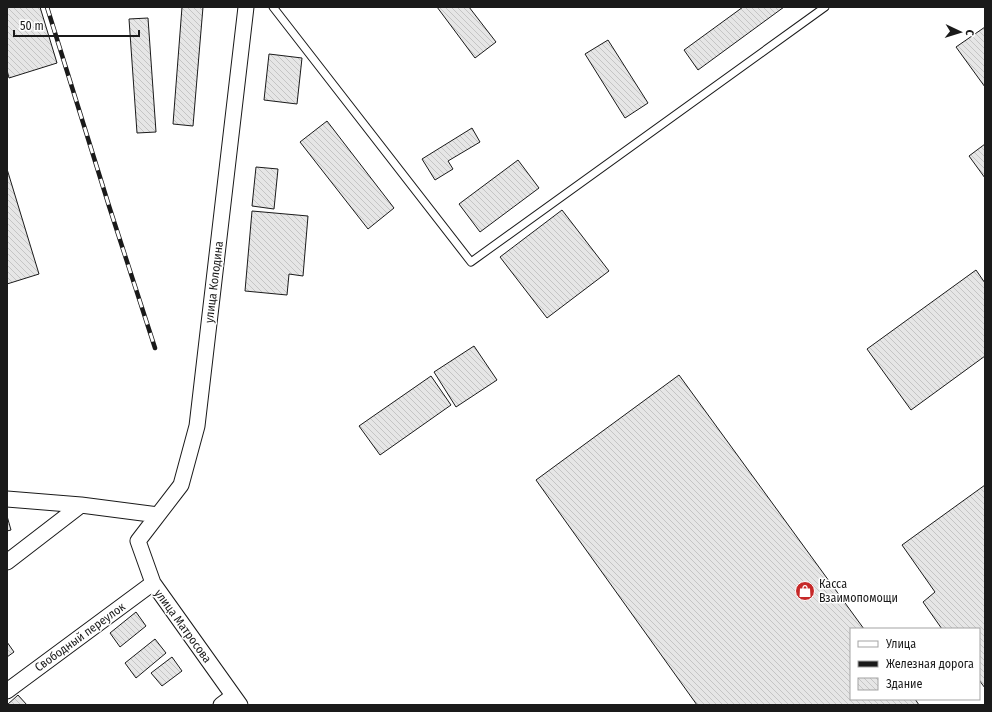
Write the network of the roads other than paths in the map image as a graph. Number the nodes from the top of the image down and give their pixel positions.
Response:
1 (246, 7) edge
2 (273, 7) edge
3 (826, 7) edge
4 (7, 499) edge
5 (81, 505) junction
6 (158, 515) junction
7 (138, 541) joint
8 (7, 562) edge
9 (153, 584) junction
10 (7, 691) edge
11 (237, 700) edge
12 (221, 705) edge

1 - 6 street, улица Колодина
2 - 3 lane
4 - 5 street
5 - 6 street
5 - 8 street
6 - 7 street, улица Колодина
7 - 9 street, улица Матросова
9 - 10 street, Свободный переулок
9 - 11 street, улица Матросова
11 - 12 street

